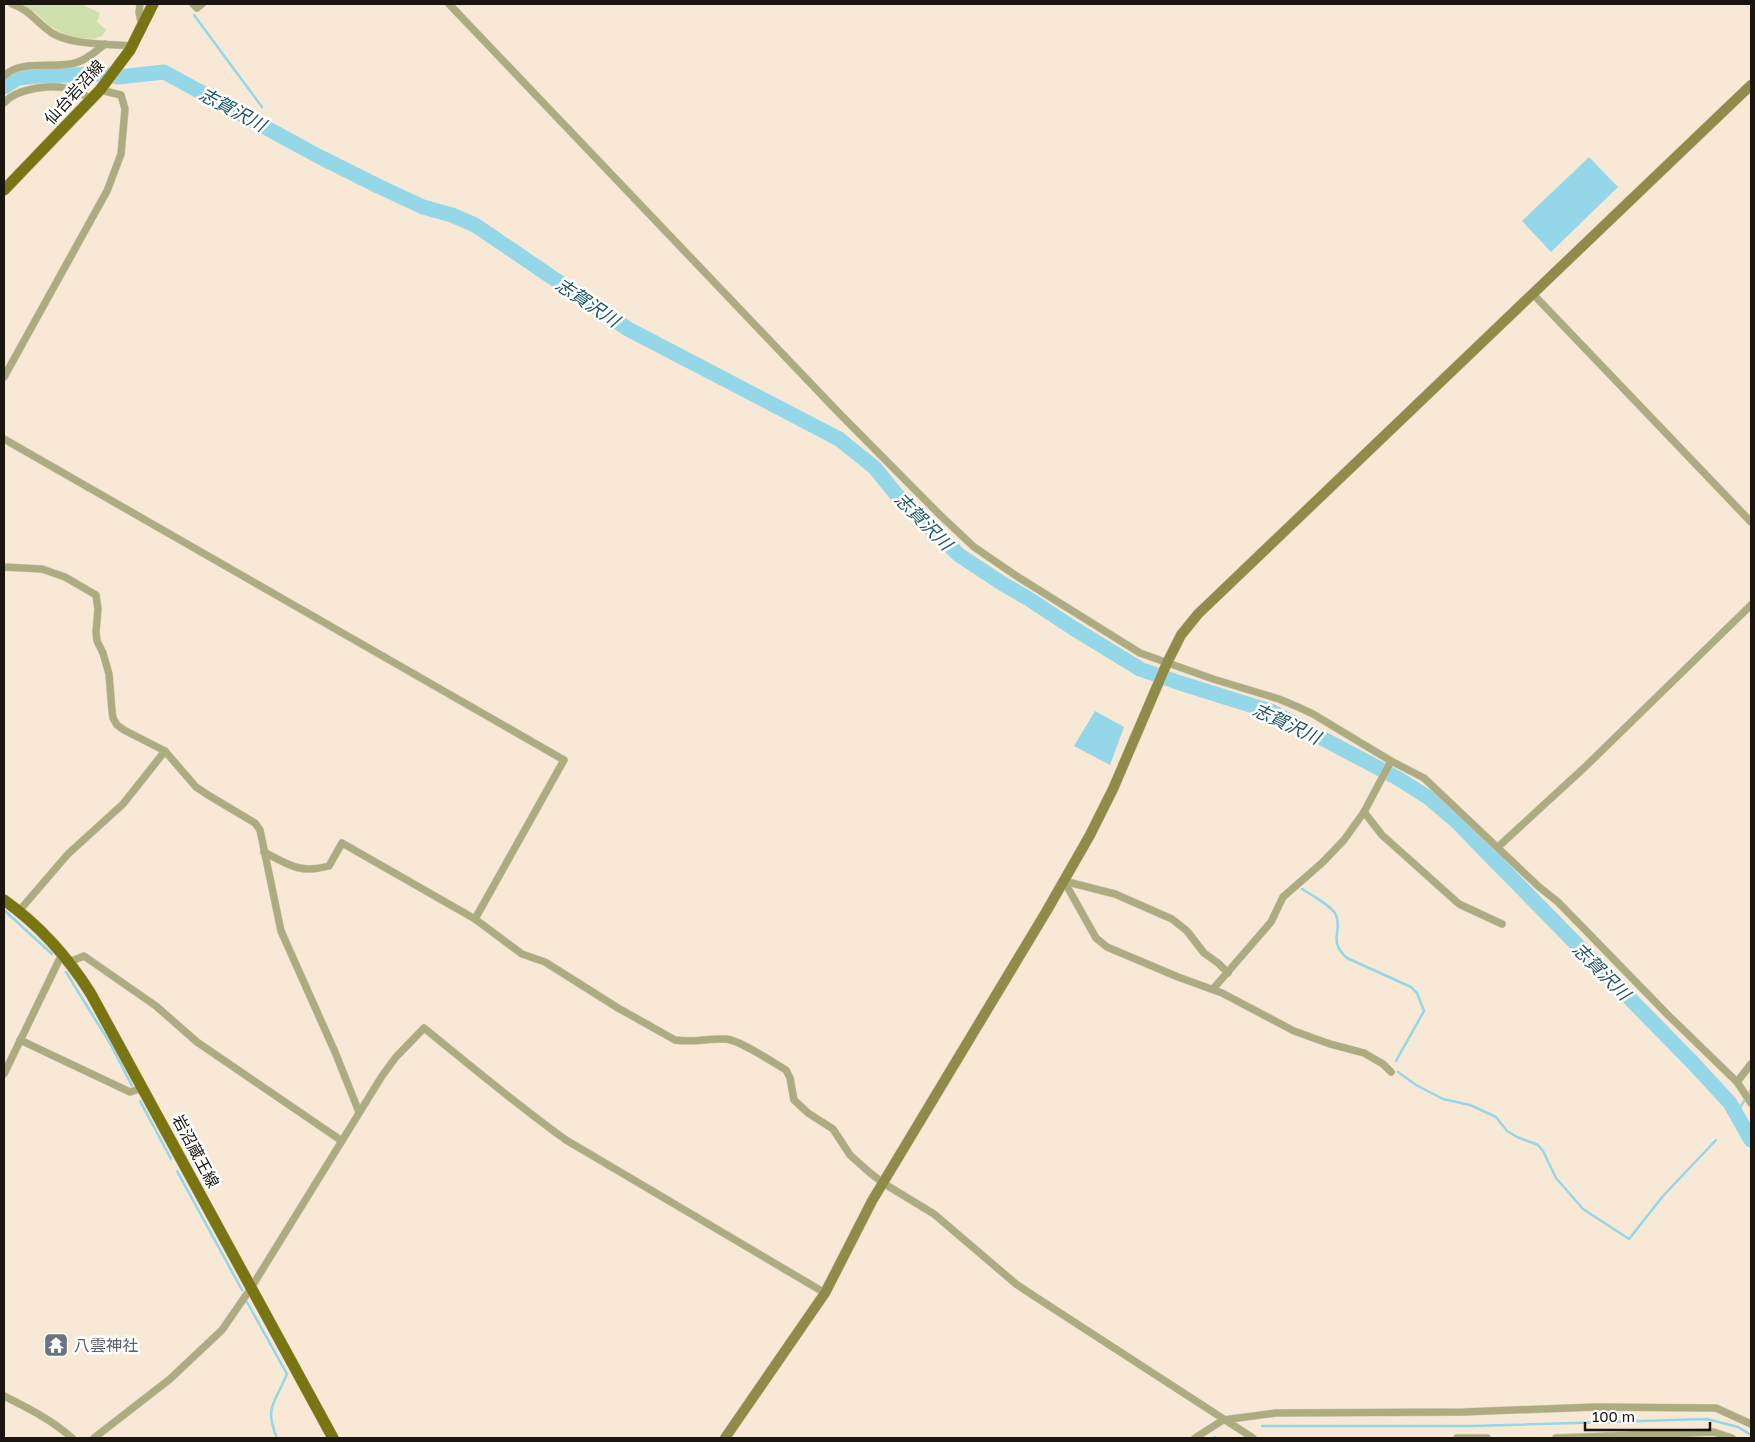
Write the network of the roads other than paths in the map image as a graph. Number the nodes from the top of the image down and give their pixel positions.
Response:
1 (12, 4) edge
2 (140, 4) edge
3 (153, 4) edge
4 (192, 4) edge
5 (202, 4) edge
6 (449, 4) edge
7 (142, 25) junction
8 (105, 44) junction
9 (131, 48) junction
10 (4, 76) edge
11 (1751, 85) edge
12 (103, 87) junction
13 (92, 99) junction
14 (4, 103) edge
15 (4, 190) edge
16 (1532, 293) junction
17 (4, 377) edge
18 (4, 439) edge
19 (1751, 522) edge
20 (4, 567) edge
21 (1751, 605) edge
22 (1166, 665) junction
23 (165, 751) junction
24 (1391, 761) junction
25 (1364, 812) junction
26 (1498, 847) junction
27 (264, 852) junction
28 (1064, 881) junction
29 (4, 900) edge
30 (19, 911) junction
31 (475, 919) junction
32 (1502, 924) dead end
33 (65, 958) junction
34 (1228, 973) junction
35 (1213, 989) junction
36 (20, 1040) junction
37 (1751, 1064) edge
38 (1391, 1072) dead end
39 (4, 1074) edge
40 (1738, 1084) junction
41 (143, 1088) junction
42 (1751, 1103) edge
43 (359, 1112) junction
44 (342, 1141) junction
45 (883, 1183) junction
46 (251, 1288) junction
47 (825, 1293) junction
48 (4, 1396) edge
49 (1223, 1420) junction
50 (1751, 1424) edge
51 (72, 1438) edge
52 (94, 1438) edge
53 (332, 1438) edge
54 (726, 1438) edge
55 (1195, 1438) edge
56 (1253, 1438) edge
57 (1456, 1438) edge
58 (1487, 1438) edge
59 (1556, 1438) edge
60 (1732, 1438) edge

1 - 8 street
2 - 7 street
3 - 7 main road, 仙台岩沼線
4 - 5 street
6 - 22 street
7 - 9 main road, 仙台岩沼線
8 - 9 street
8 - 10 street
9 - 12 main road, 仙台岩沼線
11 - 16 street
12 - 13 main road, 仙台岩沼線
12 - 17 street
13 - 14 street
13 - 15 main road, 仙台岩沼線
16 - 19 street
16 - 22 street
18 - 31 street
20 - 23 street
21 - 26 street
22 - 24 street
22 - 28 street
23 - 27 street
23 - 30 street
24 - 25 street
24 - 26 street
25 - 32 street
25 - 34 street
26 - 40 street
27 - 31 street
27 - 43 street
28 - 34 street
28 - 35 street
28 - 45 street
29 - 30 main road, 岩沼蔵王線
30 - 33 main road, 岩沼蔵王線
31 - 45 street
33 - 36 street
33 - 41 main road, 岩沼蔵王線
33 - 44 street
34 - 35 street
35 - 38 street
36 - 39 street
36 - 41 street
37 - 40 street
40 - 42 street
41 - 46 main road, 岩沼蔵王線
43 - 44 street
43 - 47 street
44 - 46 street
45 - 47 street
45 - 49 street
46 - 52 street
46 - 53 main road, 岩沼蔵王線
47 - 54 street
48 - 51 street
49 - 50 street
49 - 55 street
49 - 56 street
57 - 58 street
59 - 60 street

